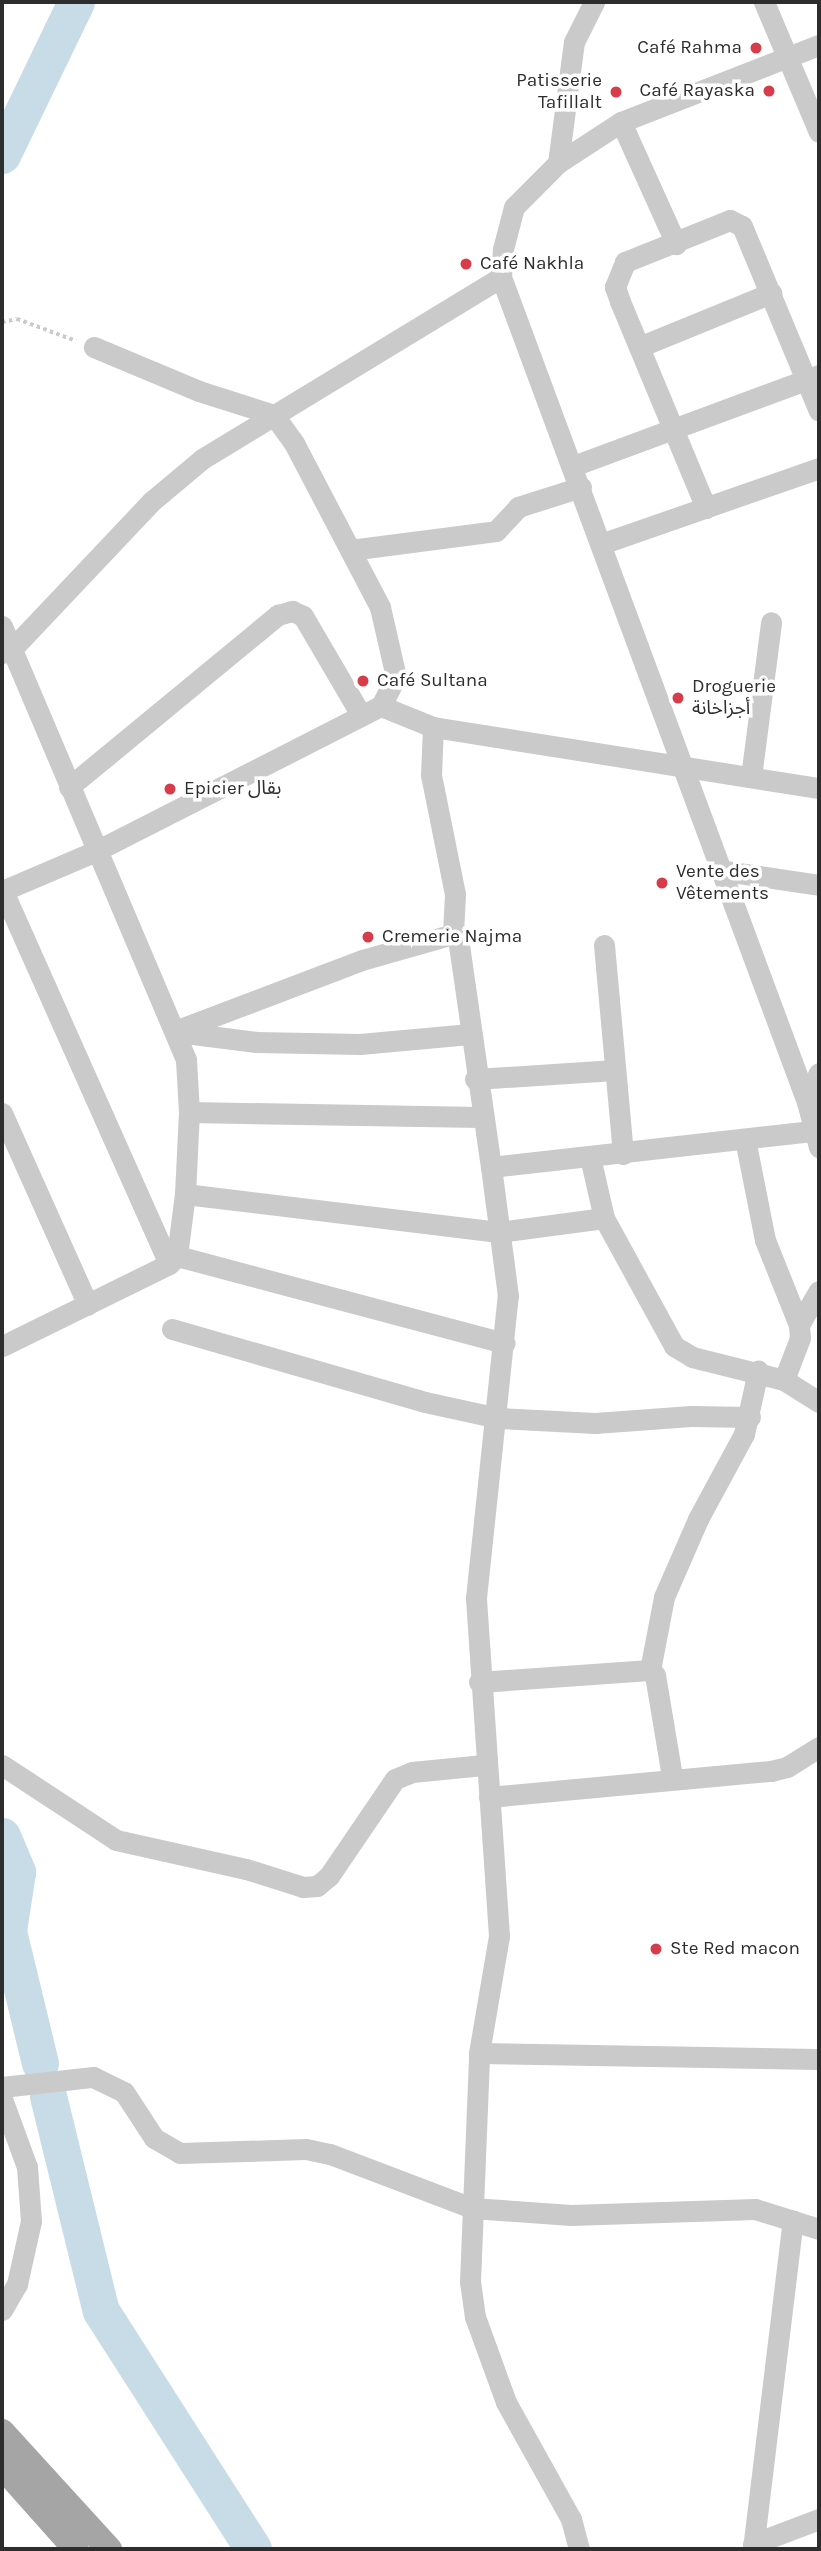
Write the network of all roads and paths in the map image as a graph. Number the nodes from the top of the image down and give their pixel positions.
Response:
1 (594, 2) edge
2 (764, 2) edge
3 (819, 45) edge
4 (789, 57) junction
5 (621, 122) junction
6 (819, 132) edge
7 (558, 163) junction
8 (676, 244) junction
9 (501, 277) junction
10 (771, 293) junction
11 (2, 322) edge
12 (94, 347) joint
13 (639, 347) junction
14 (812, 378) edge
15 (819, 411) edge
16 (274, 415) junction
17 (673, 432) junction
18 (573, 466) junction
19 (819, 468) edge
20 (581, 487) junction
21 (706, 508) junction
22 (601, 544) junction
23 (350, 550) junction
24 (771, 622) dead end
25 (2, 626) edge
26 (6, 652) edge
27 (371, 710) junction
28 (433, 727) junction
29 (681, 765) junction
30 (751, 777) junction
31 (69, 787) junction
32 (819, 788) edge
33 (96, 851) junction
34 (718, 870) junction
35 (819, 886) edge
36 (2, 891) edge
37 (453, 934) junction
38 (604, 945) dead end
39 (174, 1031) junction
40 (470, 1034) junction
41 (615, 1070) junction
42 (819, 1073) edge
43 (475, 1079) junction
44 (807, 1102) junction
45 (189, 1112) junction
46 (2, 1113) edge
47 (480, 1117) junction
48 (818, 1136) edge
49 (745, 1139) junction
50 (623, 1154) junction
51 (590, 1157) junction
52 (491, 1167) junction
53 (185, 1194) junction
54 (604, 1218) junction
55 (499, 1232) junction
56 (173, 1260) junction
57 (819, 1291) edge
58 (88, 1305) junction
59 (799, 1325) junction
60 (172, 1329) dead end
61 (4, 1338) edge
62 (505, 1343) junction
63 (758, 1371) junction
64 (784, 1380) junction
65 (819, 1402) edge
66 (750, 1417) junction
67 (498, 1418) junction
68 (649, 1670) junction
69 (478, 1682) junction
70 (819, 1747) edge
71 (484, 1765) junction
72 (3, 1769) edge
73 (672, 1777) junction
74 (489, 1797) junction
75 (479, 2053) junction
76 (816, 2059) dead end
77 (2, 2087) edge
78 (2, 2099) edge
79 (472, 2208) junction
80 (793, 2220) junction
81 (819, 2229) edge
82 (2, 2268) edge
83 (17, 2284) junction
84 (2, 2310) edge
85 (2, 2432) edge
86 (2, 2466) edge
87 (819, 2519) edge
88 (753, 2547) edge
89 (76, 2549) edge
90 (109, 2549) edge
91 (579, 2549) edge

1 - 7 street
2 - 4 street
3 - 4 street
4 - 5 street
4 - 6 street
5 - 7 street
5 - 8 street
7 - 9 street
8 - 10 street
8 - 13 street
9 - 16 street
9 - 18 street
10 - 13 street
10 - 14 street
11 - 12 path
12 - 16 street
13 - 17 street
14 - 15 street
14 - 17 street
16 - 23 street
16 - 26 street
17 - 18 street
17 - 21 street
18 - 20 street
19 - 21 street
20 - 22 street
20 - 23 street
21 - 22 street
22 - 29 street
23 - 27 street
24 - 30 street
25 - 26 street
26 - 31 street
27 - 28 street
27 - 31 street
27 - 33 street
28 - 29 street
28 - 37 street
29 - 30 street
29 - 34 street
30 - 32 street
31 - 33 street
33 - 36 street
33 - 39 street
34 - 35 street
34 - 44 street
36 - 56 street
37 - 39 street
37 - 40 street
38 - 41 street
39 - 40 street
39 - 45 street
40 - 43 street
41 - 43 street
41 - 50 street
42 - 44 street
43 - 47 street
44 - 48 street
45 - 47 street
45 - 53 street
46 - 58 street
47 - 52 street
48 - 49 street
49 - 50 street
49 - 59 street
50 - 51 street
51 - 52 street
51 - 54 street
52 - 55 street
53 - 55 street
53 - 56 street
54 - 55 street
54 - 63 street
55 - 62 street
56 - 58 street
56 - 62 street
57 - 59 street
58 - 61 street
59 - 64 street
60 - 67 street
62 - 67 street
63 - 64 street
63 - 66 street
64 - 65 street
66 - 67 street
66 - 68 street
67 - 69 street
68 - 69 street
68 - 73 street
69 - 71 street
70 - 73 street
71 - 72 street
71 - 74 street
73 - 74 street
74 - 75 street
75 - 76 street
75 - 79 street
77 - 79 street
78 - 83 street
79 - 80 street
79 - 91 street
80 - 81 street
80 - 88 street
82 - 83 street
83 - 84 street
85 - 90 main road
86 - 89 main road
87 - 88 street

